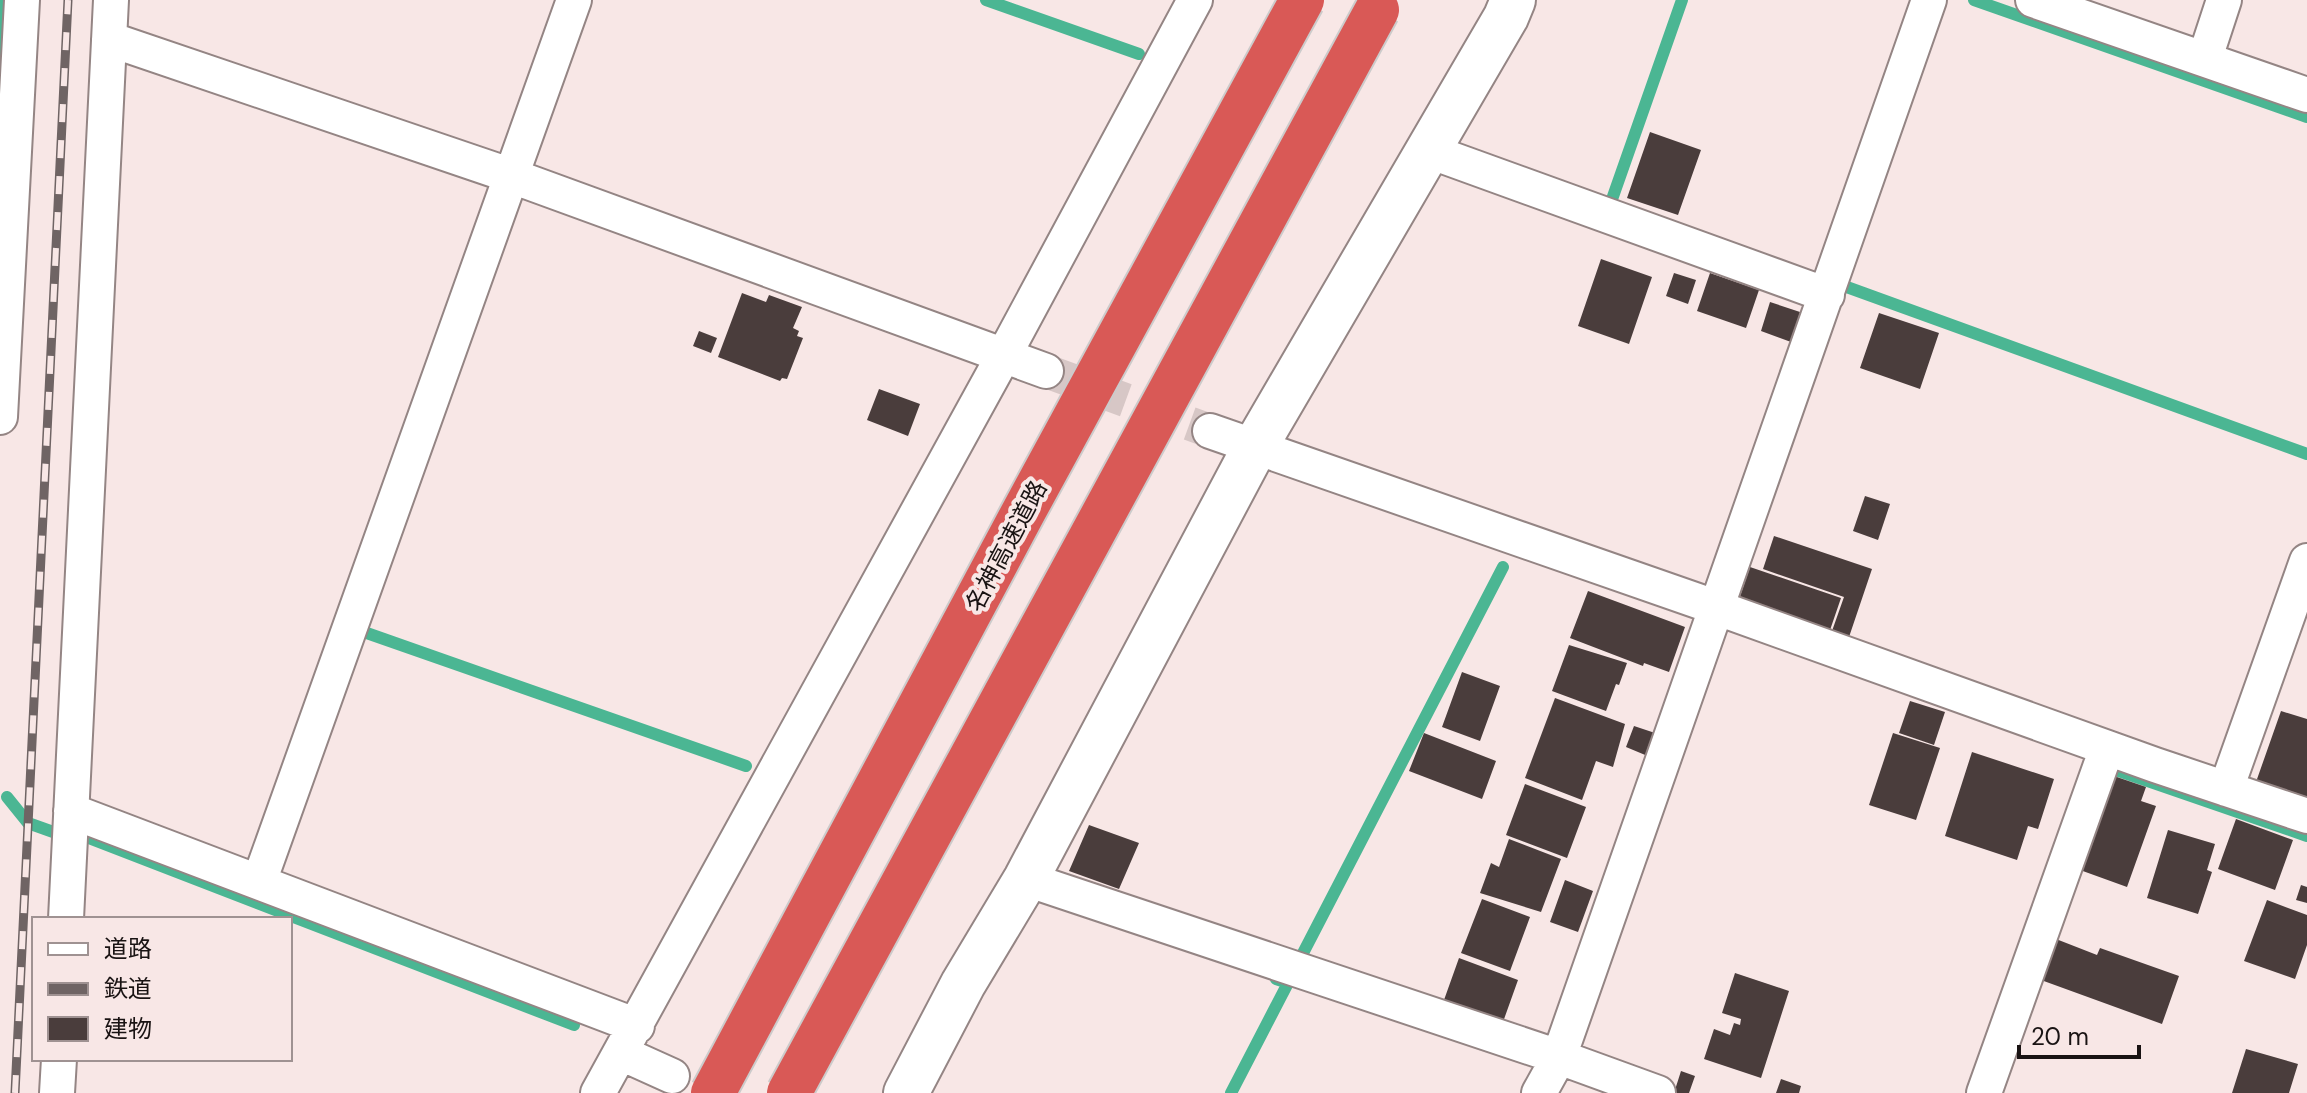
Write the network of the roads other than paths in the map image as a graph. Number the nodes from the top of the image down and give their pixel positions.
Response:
1 (22, 0) edge
2 (111, 0) edge
3 (574, 0) edge
4 (1195, 0) edge
5 (1302, 0) edge
6 (1513, 0) edge
7 (1929, 0) edge
8 (2033, 0) edge
9 (2224, 0) edge
10 (1377, 10) dead end
11 (109, 39) junction
12 (2205, 58) junction
13 (2307, 95) edge
14 (1429, 151) junction
15 (512, 176) junction
16 (1827, 295) junction
17 (1004, 355) junction
18 (1046, 371) tunnel mouth
19 (0, 417) edge
20 (1210, 431) tunnel mouth
21 (1255, 447) junction
22 (2307, 561) edge
23 (1715, 607) junction
24 (2107, 748) junction
25 (2226, 789) junction
26 (71, 811) junction
27 (2307, 816) edge
28 (1026, 879) junction
29 (259, 882) junction
30 (66, 917) edge
31 (629, 1040) junction
32 (1559, 1057) junction
33 (59, 1061) edge
34 (672, 1076) dead end
35 (609, 1090) edge
36 (57, 1093) edge
37 (713, 1093) edge
38 (789, 1093) edge
39 (906, 1093) edge
40 (1539, 1093) edge
41 (1658, 1093) edge
42 (1984, 1093) edge

1 - 19 street
2 - 11 street
3 - 15 street
4 - 17 street
5 - 37 highway, 名神高速道路, bridge
6 - 14 street
7 - 16 street
8 - 12 street
9 - 12 street
10 - 38 highway, bridge
11 - 15 street
11 - 26 street
12 - 13 street
14 - 16 street
14 - 21 street
15 - 17 street
15 - 29 street
16 - 23 street
17 - 18 street
17 - 31 street
20 - 21 street
21 - 23 street
21 - 28 street
22 - 25 street
23 - 24 street
23 - 32 street
24 - 25 street
24 - 42 street
25 - 27 street
26 - 29 street
26 - 30 street
28 - 32 street
28 - 39 street
29 - 31 street
31 - 34 street
31 - 35 street
32 - 40 street
32 - 41 street
33 - 36 street

